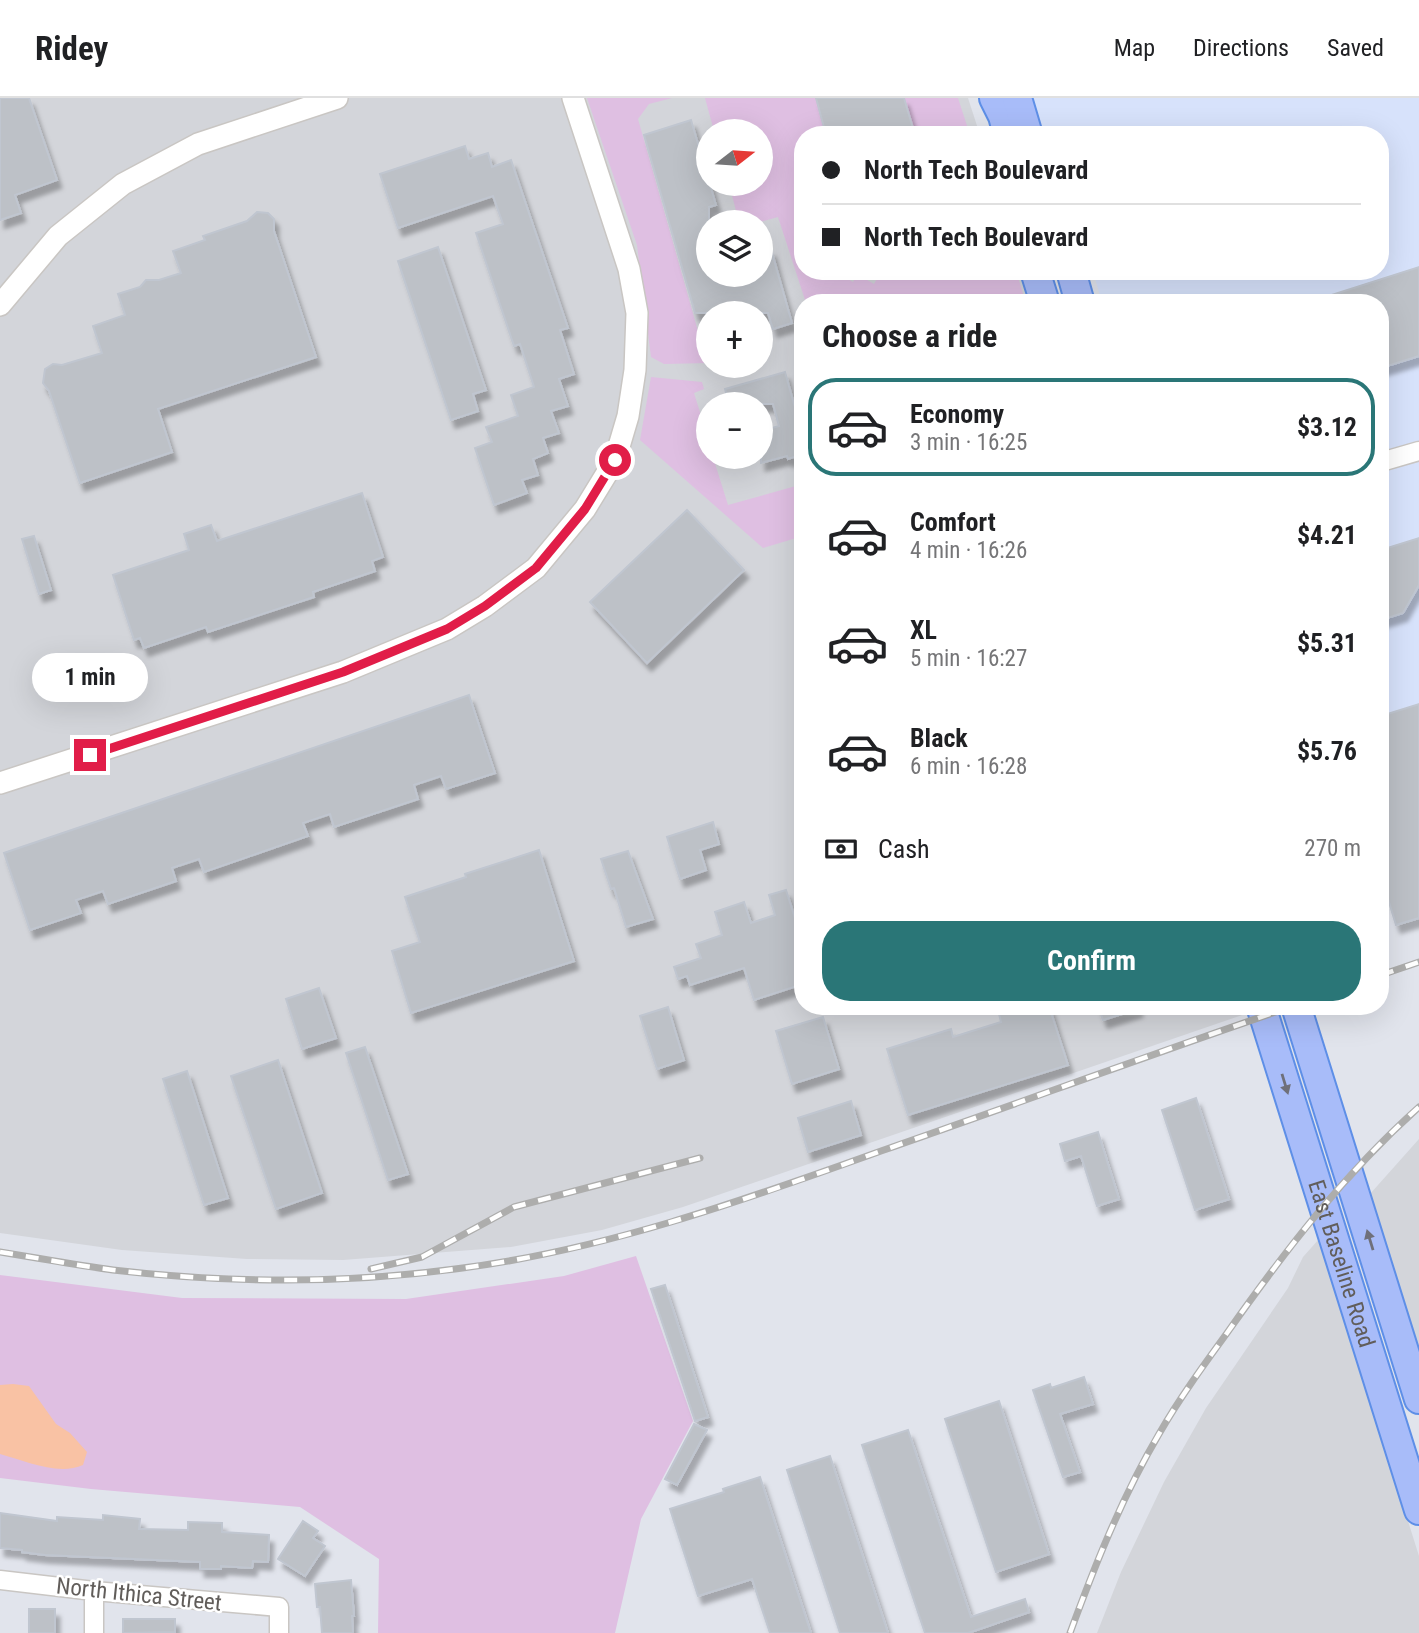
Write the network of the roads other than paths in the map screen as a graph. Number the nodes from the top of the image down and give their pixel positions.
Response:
1 (337, 98) edge
2 (573, 98) edge
3 (983, 98) edge
4 (994, 98) edge
5 (1017, 98) edge
6 (991, 126) edge
7 (1005, 126) edge
8 (1025, 126) edge
9 (0, 305) edge
10 (1419, 451) edge
11 (1389, 460) edge
12 (0, 783) edge
13 (1263, 1015) edge
14 (1299, 1015) edge
15 (1339, 1257) junction
16 (1402, 1342) junction
17 (1373, 1359) junction
18 (1419, 1399) edge
19 (1419, 1434) edge
20 (1419, 1510) edge
21 (0, 1580) edge
22 (94, 1591) junction
23 (94, 1633) edge
24 (279, 1633) edge

1 - 9 street
2 - 12 street
3 - 6 main road
4 - 7 main road
5 - 8 main road
10 - 11 street
13 -> 15 main road, East Baseline Road
16 -> 14 main road, East Baseline Road
15 - 16 main road
15 - 17 main road, East Baseline Road
16 - 18 main road, East Baseline Road
17 - 19 main road
17 - 20 main road, East Baseline Road
21 - 22 street, North Ithica Street
22 - 23 street
22 - 24 street, North Ithica Street

